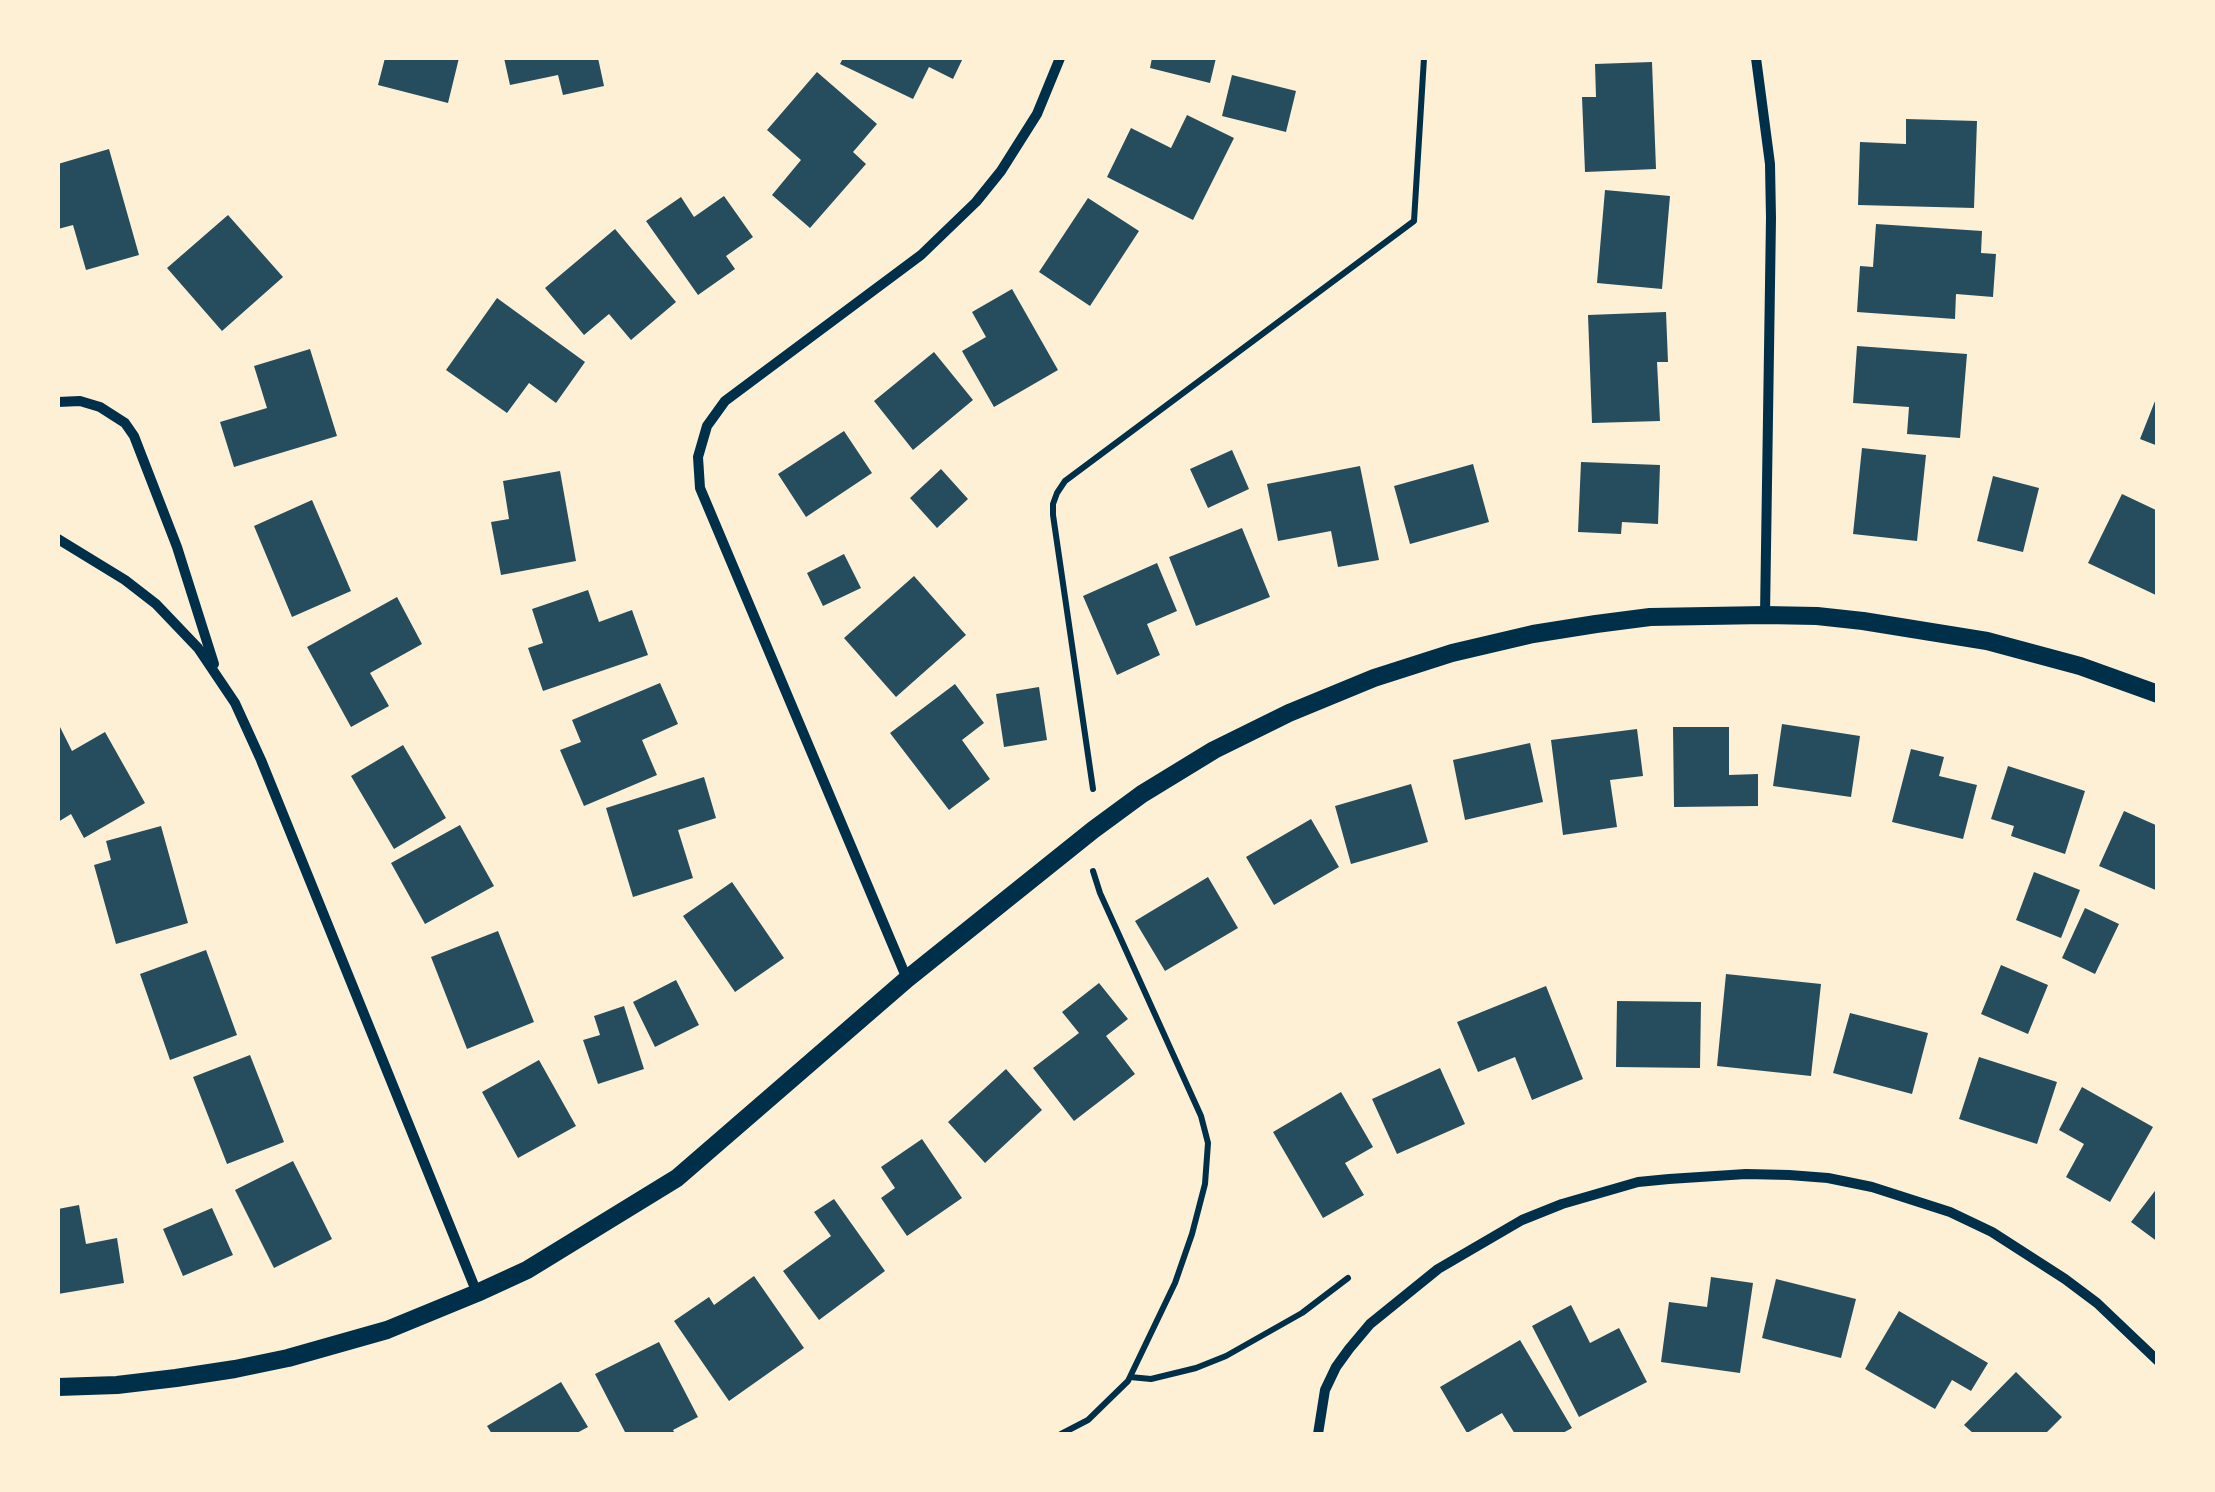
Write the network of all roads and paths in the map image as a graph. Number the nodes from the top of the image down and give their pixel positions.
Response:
1 (1060, 58) edge
2 (1424, 58) edge
3 (1756, 58) edge
4 (58, 402) edge
5 (58, 539) edge
6 (1765, 615) junction
7 (218, 675) junction
8 (2158, 694) edge
9 (1093, 789) dead end
10 (1093, 871) dead end
11 (907, 979) junction
12 (1348, 1278) dead end
13 (477, 1293) junction
14 (2158, 1361) edge
15 (1130, 1377) junction
16 (58, 1387) edge
17 (1061, 1434) edge
18 (1318, 1434) edge

1 - 11 street
2 - 9 path
3 - 6 street
4 - 7 street
5 - 7 street
6 - 8 street
6 - 11 street
7 - 13 street
10 - 15 path
11 - 13 street
12 - 15 path
13 - 16 street
14 - 18 street
15 - 17 path

